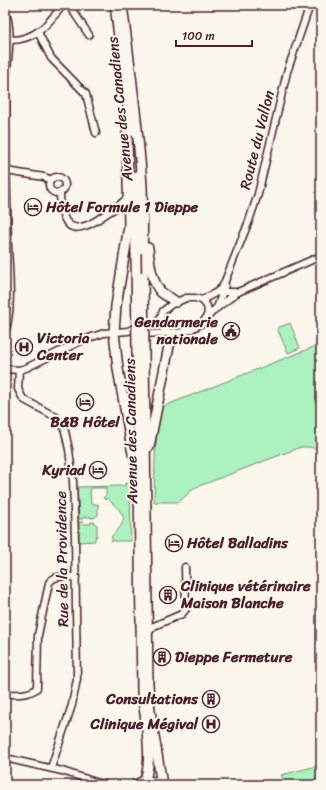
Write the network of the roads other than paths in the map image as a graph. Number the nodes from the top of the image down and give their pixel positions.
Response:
1 (63, 5) edge
2 (69, 5) edge
3 (115, 5) edge
4 (122, 5) edge
5 (310, 5) edge
6 (5, 10) edge
7 (38, 32) junction
8 (89, 35) dead end
9 (8, 42) edge
10 (131, 126) junction
11 (96, 133) dead end
12 (6, 171) junction
13 (50, 180) junction
14 (142, 188) junction
15 (60, 192) junction
16 (128, 197) junction
17 (321, 256) edge
18 (220, 292) junction
19 (238, 292) junction
20 (202, 300) junction
21 (176, 302) junction
22 (216, 308) junction
23 (160, 319) junction
24 (205, 320) junction
25 (128, 331) junction
26 (5, 332) edge
27 (114, 332) junction
28 (172, 333) junction
29 (140, 349) junction
30 (5, 369) edge
31 (20, 370) junction
32 (146, 451) junction
33 (138, 466) junction
34 (185, 567) dead end
35 (76, 577) junction
36 (148, 615) junction
37 (162, 623) junction
38 (148, 633) junction
39 (5, 694) edge
40 (5, 758) edge
41 (50, 768) junction
42 (139, 783) edge
43 (105, 785) edge
44 (162, 785) edge

1 - 7 street
2 - 8 street
3 - 10 main road, Avenue des Canadiens
4 - 14 main road, Avenue des Canadiens
5 - 18 street, Route du Vallon
6 - 9 street
7 - 9 street
7 - 11 street
9 - 12 street
10 - 16 main road
10 - 29 main road, Avenue des Canadiens, bridge
12 - 13 street
12 - 26 street
13 - 15 street
13 - 15 street
14 - 21 main road
14 - 29 main road, Avenue des Canadiens, bridge
15 - 16 street
16 - 27 main road
17 - 19 street
18 - 19 street
18 - 20 street
18 - 22 street, Route du Vallon
19 - 22 street
20 - 21 street
20 - 24 street
21 - 23 street
22 - 24 street
23 - 25 street
23 - 28 street
24 - 28 street
25 - 27 street
25 - 28 street
27 - 31 street
27 - 33 main road
28 - 32 main road
29 - 32 main road, Avenue des Canadiens
29 - 33 main road, Avenue des Canadiens
30 - 31 street
31 - 35 street, Rue de la Providence
32 - 36 main road, Avenue des Canadiens
33 - 42 main road, Avenue des Canadiens
34 - 37 street
35 - 39 street
35 - 41 street, Rue de la Providence
36 - 37 street
36 - 38 main road, Avenue des Canadiens
37 - 38 street
38 - 44 main road, Avenue des Canadiens
40 - 41 street
41 - 43 street
42 - 44 main road

